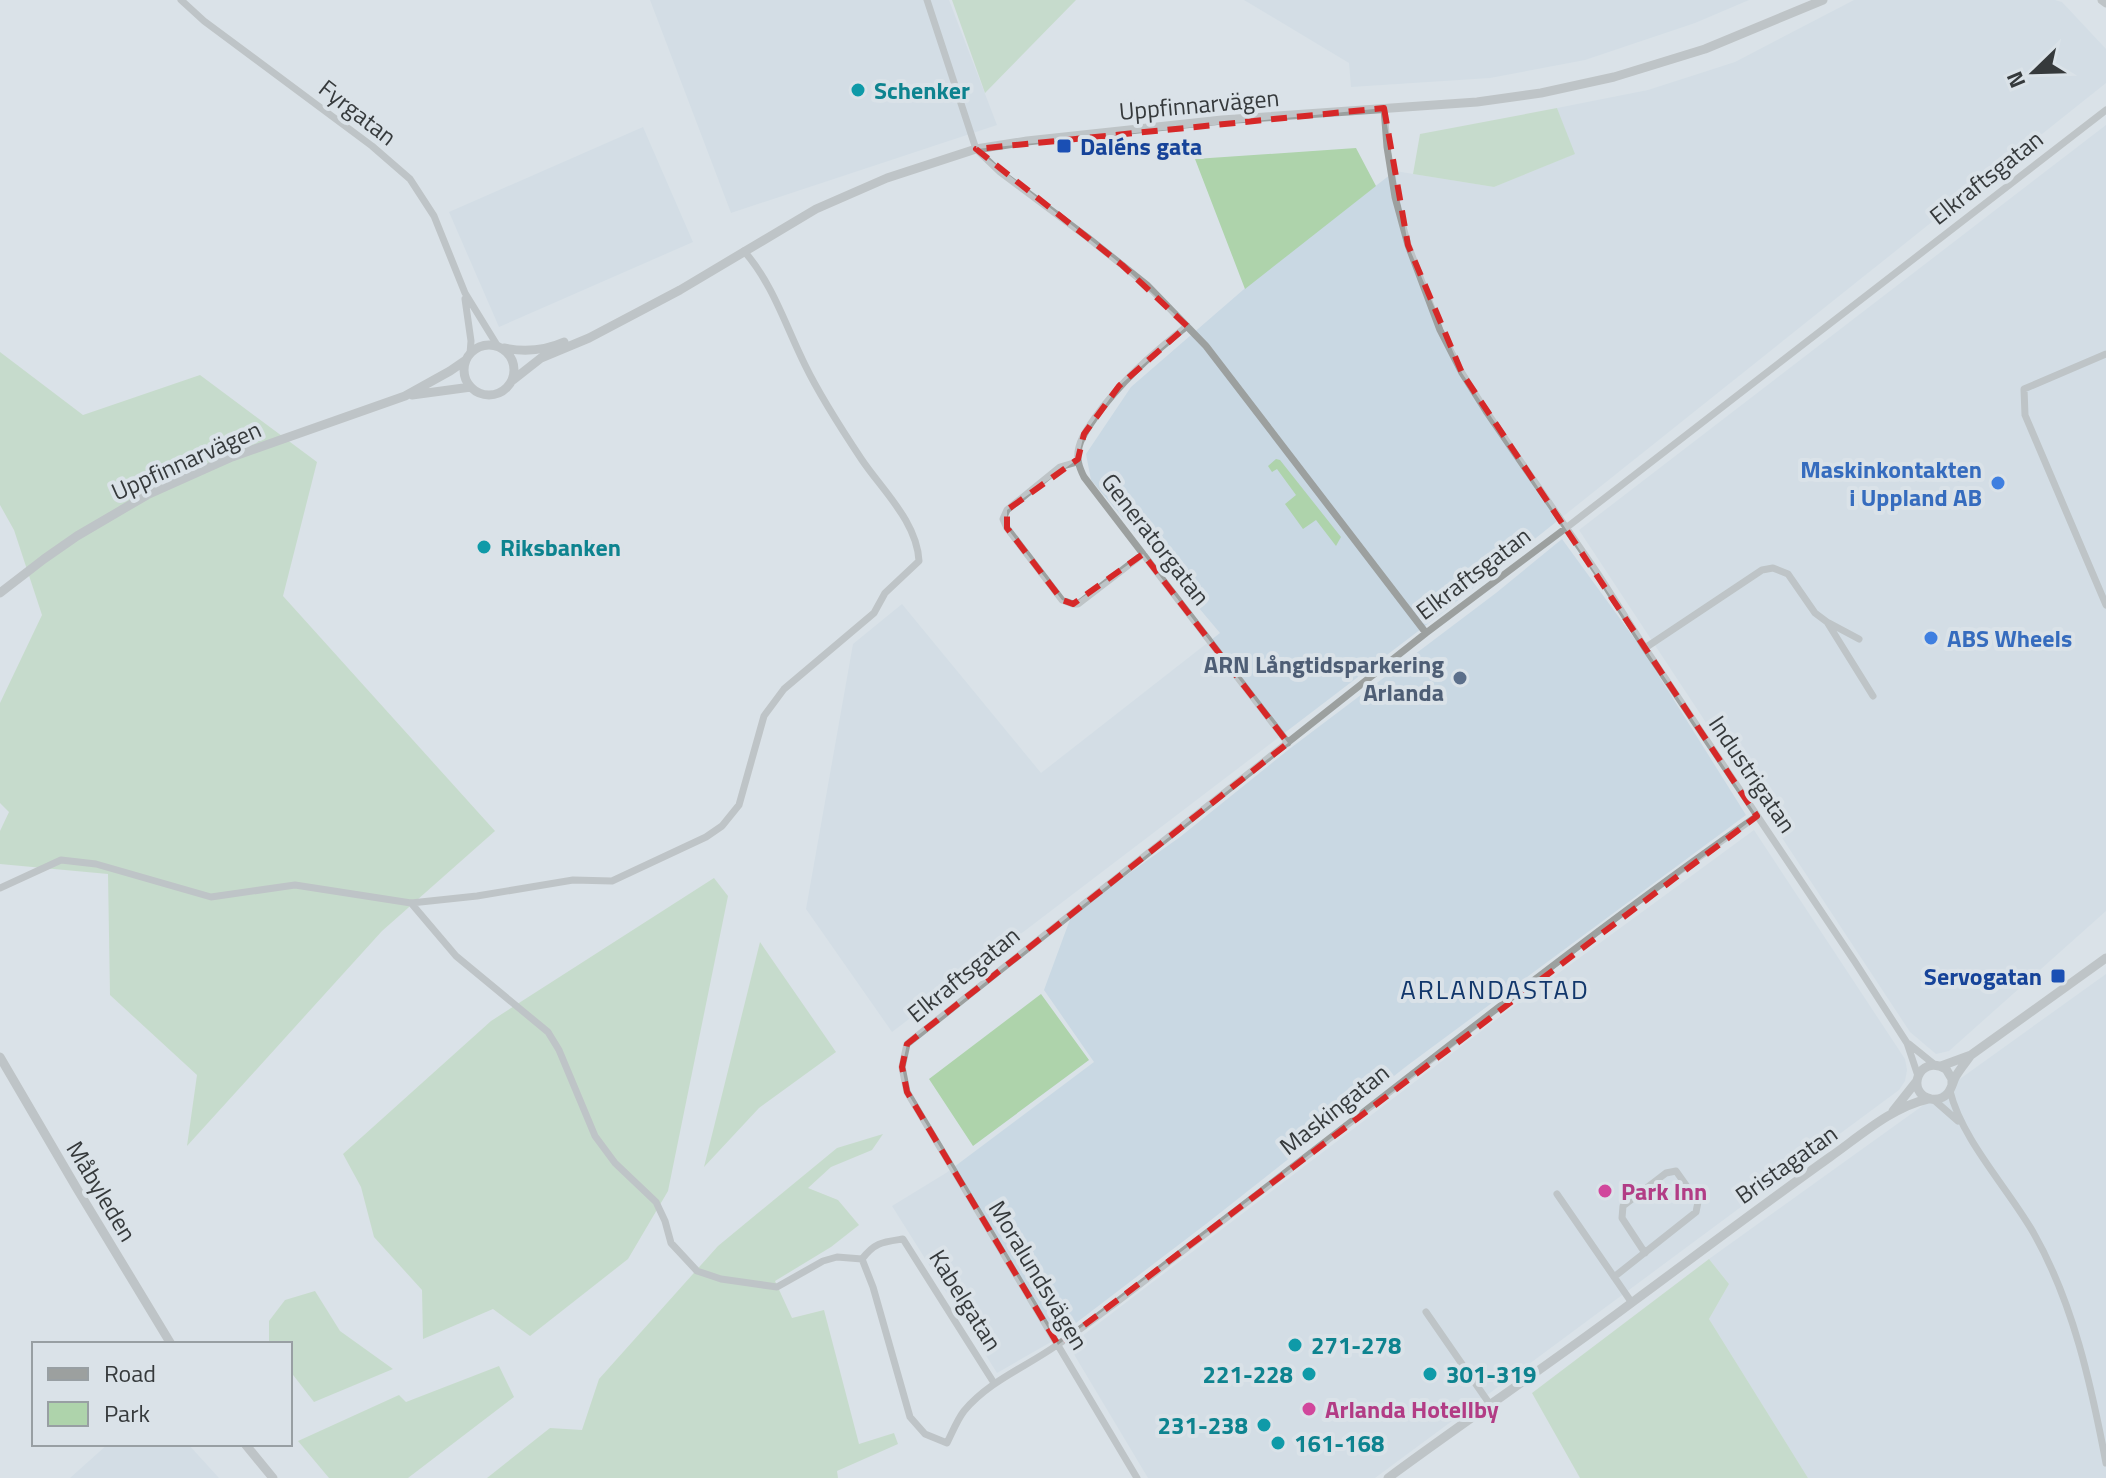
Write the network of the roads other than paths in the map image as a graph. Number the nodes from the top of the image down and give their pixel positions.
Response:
1 (181, 0) edge
2 (927, 0) edge
3 (1823, 0) edge
4 (1384, 108) junction
5 (2106, 110) edge
6 (976, 149) junction
7 (744, 251) junction
8 (465, 293) junction
9 (1187, 326) junction
10 (605, 328) junction
11 (500, 347) junction
12 (2106, 354) edge
13 (468, 357) junction
14 (513, 380) junction
15 (471, 387) junction
16 (405, 396) junction
17 (1077, 462) junction
18 (1566, 528) junction
19 (1143, 554) junction
20 (0, 593) edge
21 (2106, 605) edge
22 (1827, 622) junction
23 (1426, 633) junction
24 (1859, 639) dead end
25 (1645, 648) junction
26 (1873, 696) dead end
27 (1288, 743) junction
28 (1757, 816) junction
29 (0, 888) edge
30 (411, 903) junction
31 (2106, 958) edge
32 (1907, 1043) junction
33 (1971, 1055) junction
34 (0, 1057) edge
35 (1938, 1065) junction
36 (1917, 1078) junction
37 (1951, 1088) junction
38 (907, 1092) joint
39 (1931, 1099) junction
40 (1888, 1116) junction
41 (1960, 1122) junction
42 (1557, 1194) dead end
43 (1645, 1253) junction
44 (862, 1259) junction
45 (1614, 1277) junction
46 (1632, 1303) junction
47 (1426, 1312) dead end
48 (170, 1342) edge
49 (1058, 1345) junction
50 (994, 1383) junction
51 (1491, 1406) junction
52 (247, 1446) edge
53 (2106, 1463) edge
54 (273, 1478) edge
55 (1137, 1478) edge
56 (1388, 1478) edge

1 - 8 street, Fyrgatan
2 - 6 street
3 - 4 street, Uppfinnarvägen
4 - 6 street, Uppfinnarvägen
4 - 18 street, Industrigatan
5 - 18 street, Elkraftsgatan
6 - 7 street, Uppfinnarvägen
6 - 9 street
7 - 10 street, Uppfinnarvägen
7 - 30 street
8 - 11 street, Fyrgatan
8 - 13 street, Fyrgatan
9 - 17 street, Generatorgatan
9 - 23 street
10 - 11 street, Uppfinnarvägen
10 - 14 street, Uppfinnarvägen
11 - 13 street
11 - 14 street
12 - 21 street
13 - 15 street
13 - 16 street, Uppfinnarvägen
14 - 15 street
15 - 16 street, Uppfinnarvägen
16 - 20 street, Uppfinnarvägen
17 - 19 street, Generatorgatan
17 - 19 street
18 - 23 street, Elkraftsgatan
18 - 25 street, Industrigatan
19 - 27 street, Generatorgatan
22 - 24 street
22 - 25 street
22 - 26 street
23 - 27 street, Elkraftsgatan
25 - 28 street, Industrigatan
27 - 38 street, Elkraftsgatan
28 - 32 street, Industrigatan
28 - 49 street, Maskingatan
29 - 30 street
30 - 44 street
31 - 33 street, Bristagatan
32 - 35 street, Industrigatan
32 - 36 street, Industrigatan
33 - 35 street, Bristagatan
33 - 37 street, Bristagatan
34 - 48 street, Måbyleden
35 - 36 street, Bristagatan
35 - 37 street
36 - 39 street
36 - 40 street, Bristagatan
37 - 39 street, Bristagatan
37 - 41 street
38 - 49 street, Moralundsvägen
39 - 40 street, Bristagatan
39 - 41 street
40 - 46 street, Bristagatan
41 - 53 street
42 - 45 street
43 - 43 street
43 - 45 street
44 - 50 street, Kabelgatan
44 - 50 street, Maskingatan
45 - 46 street
46 - 51 street, Bristagatan
47 - 51 street
49 - 50 street, Maskingatan
49 - 55 street, Moralundsvägen
51 - 56 street, Bristagatan
52 - 54 street

